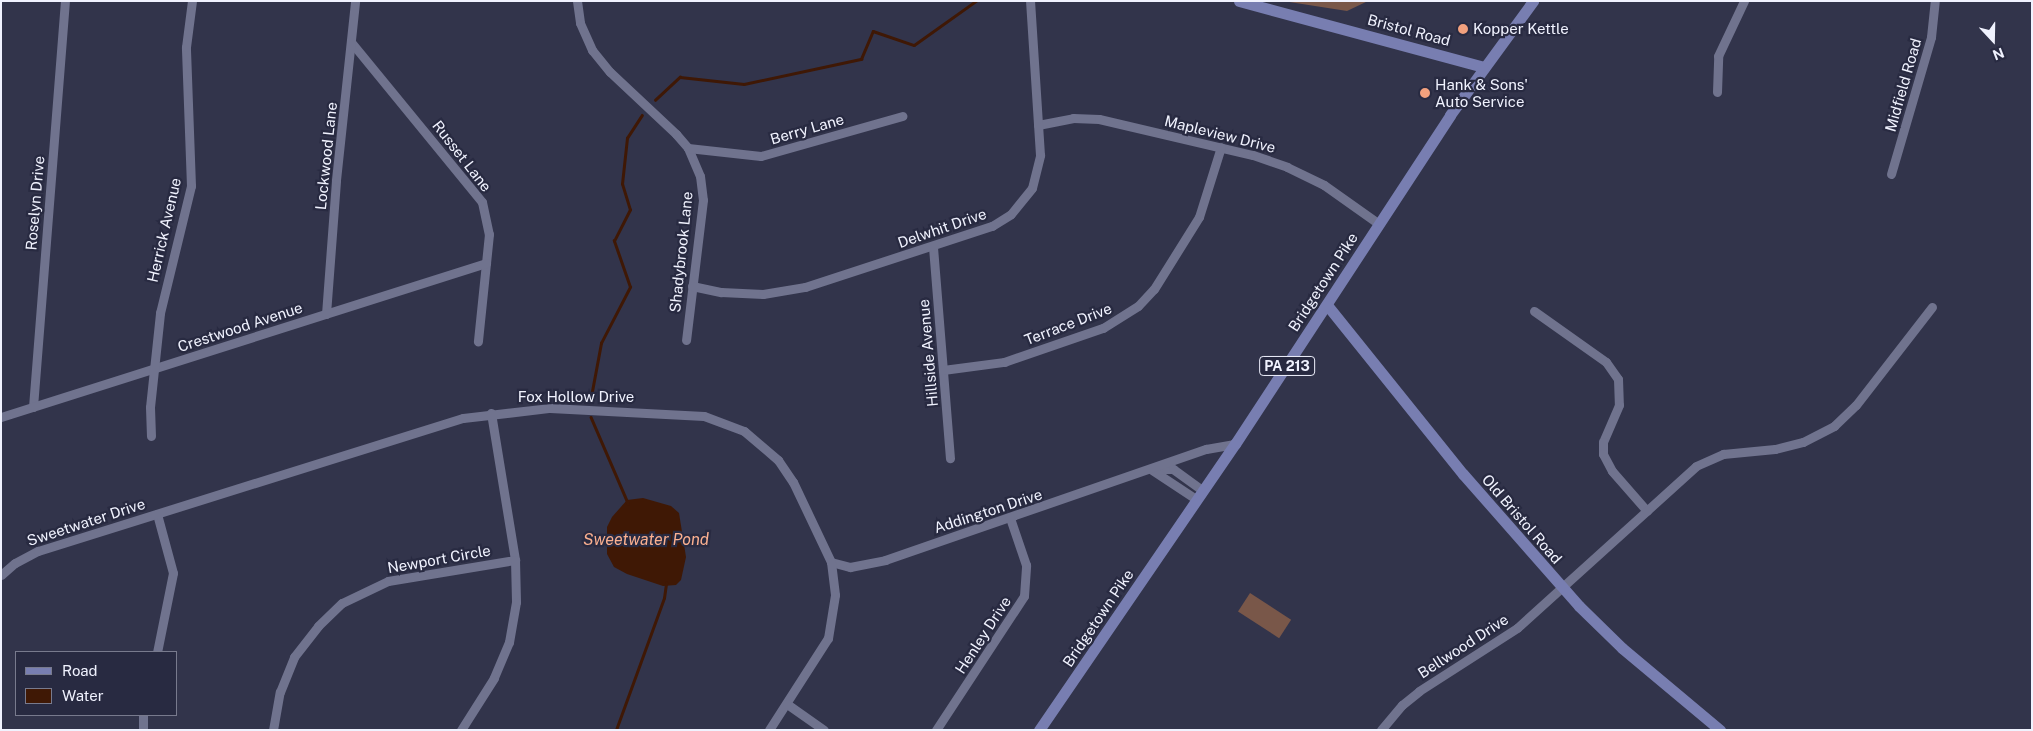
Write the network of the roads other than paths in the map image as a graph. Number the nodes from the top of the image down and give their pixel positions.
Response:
1 (65, 1) edge
2 (192, 1) edge
3 (355, 1) edge
4 (577, 1) edge
5 (1030, 1) edge
6 (1239, 1) edge
7 (1533, 1) edge
8 (1744, 1) edge
9 (1935, 1) edge
10 (351, 42) junction
11 (1484, 68) junction
12 (1716, 92) dead end
13 (902, 116) dead end
14 (1038, 125) junction
15 (1221, 147) junction
16 (688, 148) junction
17 (1891, 174) dead end
18 (1379, 224) junction
19 (933, 247) junction
20 (486, 263) junction
21 (692, 286) junction
22 (1327, 305) junction
23 (1932, 307) dead end
24 (1534, 311) dead end
25 (326, 314) junction
26 (686, 340) dead end
27 (478, 341) dead end
28 (154, 369) junction
29 (943, 370) junction
30 (33, 407) junction
31 (491, 413) junction
32 (1, 417) edge
33 (151, 436) dead end
34 (1235, 444) junction
35 (950, 458) dead end
36 (1152, 470) junction
37 (1199, 495) junction
38 (1646, 511) junction
39 (157, 514) junction
40 (1010, 518) junction
41 (515, 560) junction
42 (831, 562) junction
43 (1, 575) edge
44 (1562, 587) junction
45 (157, 651) edge
46 (787, 704) junction
47 (143, 716) edge
48 (143, 730) edge
49 (273, 730) edge
50 (461, 730) edge
51 (769, 730) edge
52 (824, 730) edge
53 (936, 730) edge
54 (1039, 730) edge
55 (1381, 730) edge
56 (1720, 730) edge

1 - 30 street, Roselyn Drive
2 - 28 street, Herrick Avenue
3 - 10 street, Lockwood Lane
4 - 16 street, Shadybrook Lane
5 - 14 street, Delwhit Drive
6 - 11 main road, Bristol Road
7 - 11 main road, Bridgetown Pike / PA 213
8 - 12 street
9 - 17 street, Midfield Road
10 - 20 street, Russet Lane
10 - 25 street, Lockwood Lane
11 - 18 main road, Bridgetown Pike / PA 213
13 - 16 street, Berry Lane
14 - 15 street, Mapleview Drive
14 - 19 street, Delwhit Drive
15 - 18 street, Mapleview Drive
15 - 29 street, Terrace Drive
16 - 21 street, Shadybrook Lane
18 - 22 main road, Bridgetown Pike / PA 213
19 - 21 street, Delwhit Drive
19 - 29 street, Hillside Avenue
20 - 25 street, Crestwood Avenue
20 - 27 street, Russet Lane
21 - 26 street, Shadybrook Lane
22 - 34 main road, Bridgetown Pike / PA 213
22 - 44 main road, Old Bristol Road
23 - 38 street, Bellwood Drive
24 - 38 street
25 - 28 street, Crestwood Avenue
28 - 30 street, Crestwood Avenue
28 - 33 street, Herrick Avenue
29 - 35 street, Hillside Avenue
30 - 32 street, Crestwood Avenue
31 - 39 street, Fox Hollow Drive
31 - 41 street, Newport Circle
31 - 42 street, Fox Hollow Drive
34 - 36 street, Addington Drive
34 - 37 main road, Bridgetown Pike / PA 213
36 - 37 street, Addington Drive
36 - 40 street, Addington Drive
37 - 54 main road, Bridgetown Pike / PA 213
38 - 44 street, Bellwood Drive
39 - 43 street, Sweetwater Drive
39 - 45 street
40 - 42 street, Addington Drive
40 - 53 street, Henley Drive
41 - 49 street, Newport Circle
41 - 50 street, Newport Circle
42 - 46 street, Fox Hollow Drive
44 - 55 street, Bellwood Drive
44 - 56 main road, Old Bristol Road
46 - 51 street, Fox Hollow Drive
46 - 52 street
47 - 48 street

